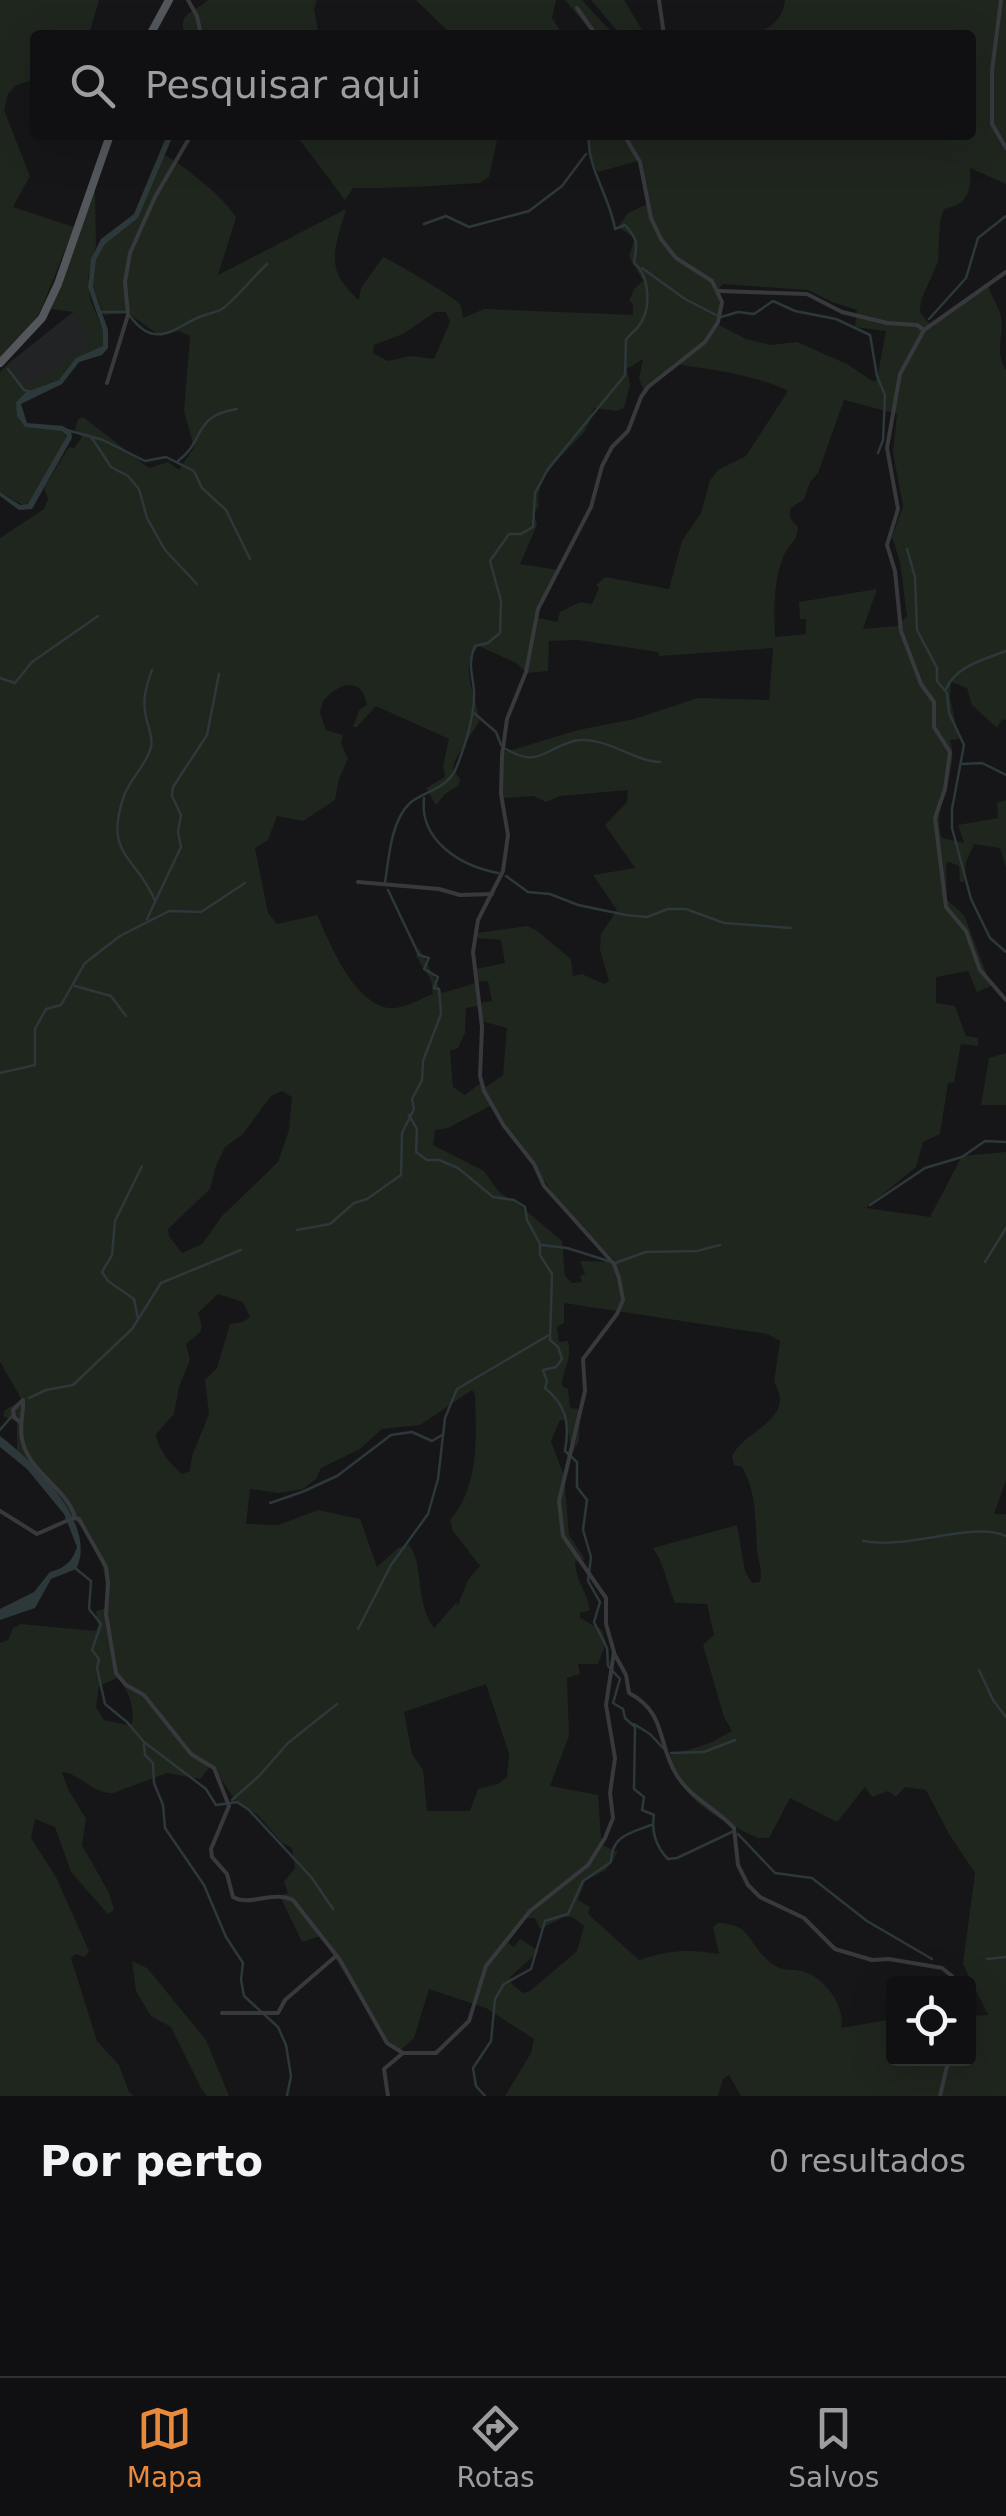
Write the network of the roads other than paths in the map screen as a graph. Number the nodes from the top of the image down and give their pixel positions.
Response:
1 (169, 0) edge
2 (659, 0) edge
3 (1001, 0) edge
4 (191, 6) edge
5 (577, 8) dead end
6 (153, 30) edge
7 (198, 30) edge
8 (592, 30) edge
9 (663, 30) edge
10 (108, 140) edge
11 (188, 140) edge
12 (627, 140) edge
13 (1006, 148) edge
14 (1006, 272) edge
15 (719, 290) junction
16 (924, 330) junction
17 (0, 363) edge
18 (107, 383) dead end
19 (358, 882) dead end
20 (492, 894) junction
21 (1006, 1000) edge
22 (22, 1423) dead end
23 (0, 1510) edge
24 (74, 1518) junction
25 (614, 1652) junction
26 (336, 1956) junction
27 (952, 1976) edge
28 (222, 2013) dead end
29 (403, 2053) junction
30 (947, 2066) edge
31 (388, 2096) edge
32 (940, 2096) edge

1 - 6 main road
2 - 9 street
3 - 13 street
4 - 7 street
5 - 8 street
10 - 17 main road
11 - 18 street
12 - 15 street
14 - 16 street
15 - 16 street
15 - 20 street
16 - 21 street
19 - 20 street
20 - 25 street
22 - 24 street
23 - 24 street
24 - 26 street
25 - 27 street
25 - 29 street
26 - 28 street
26 - 29 street
29 - 31 street
30 - 32 street

